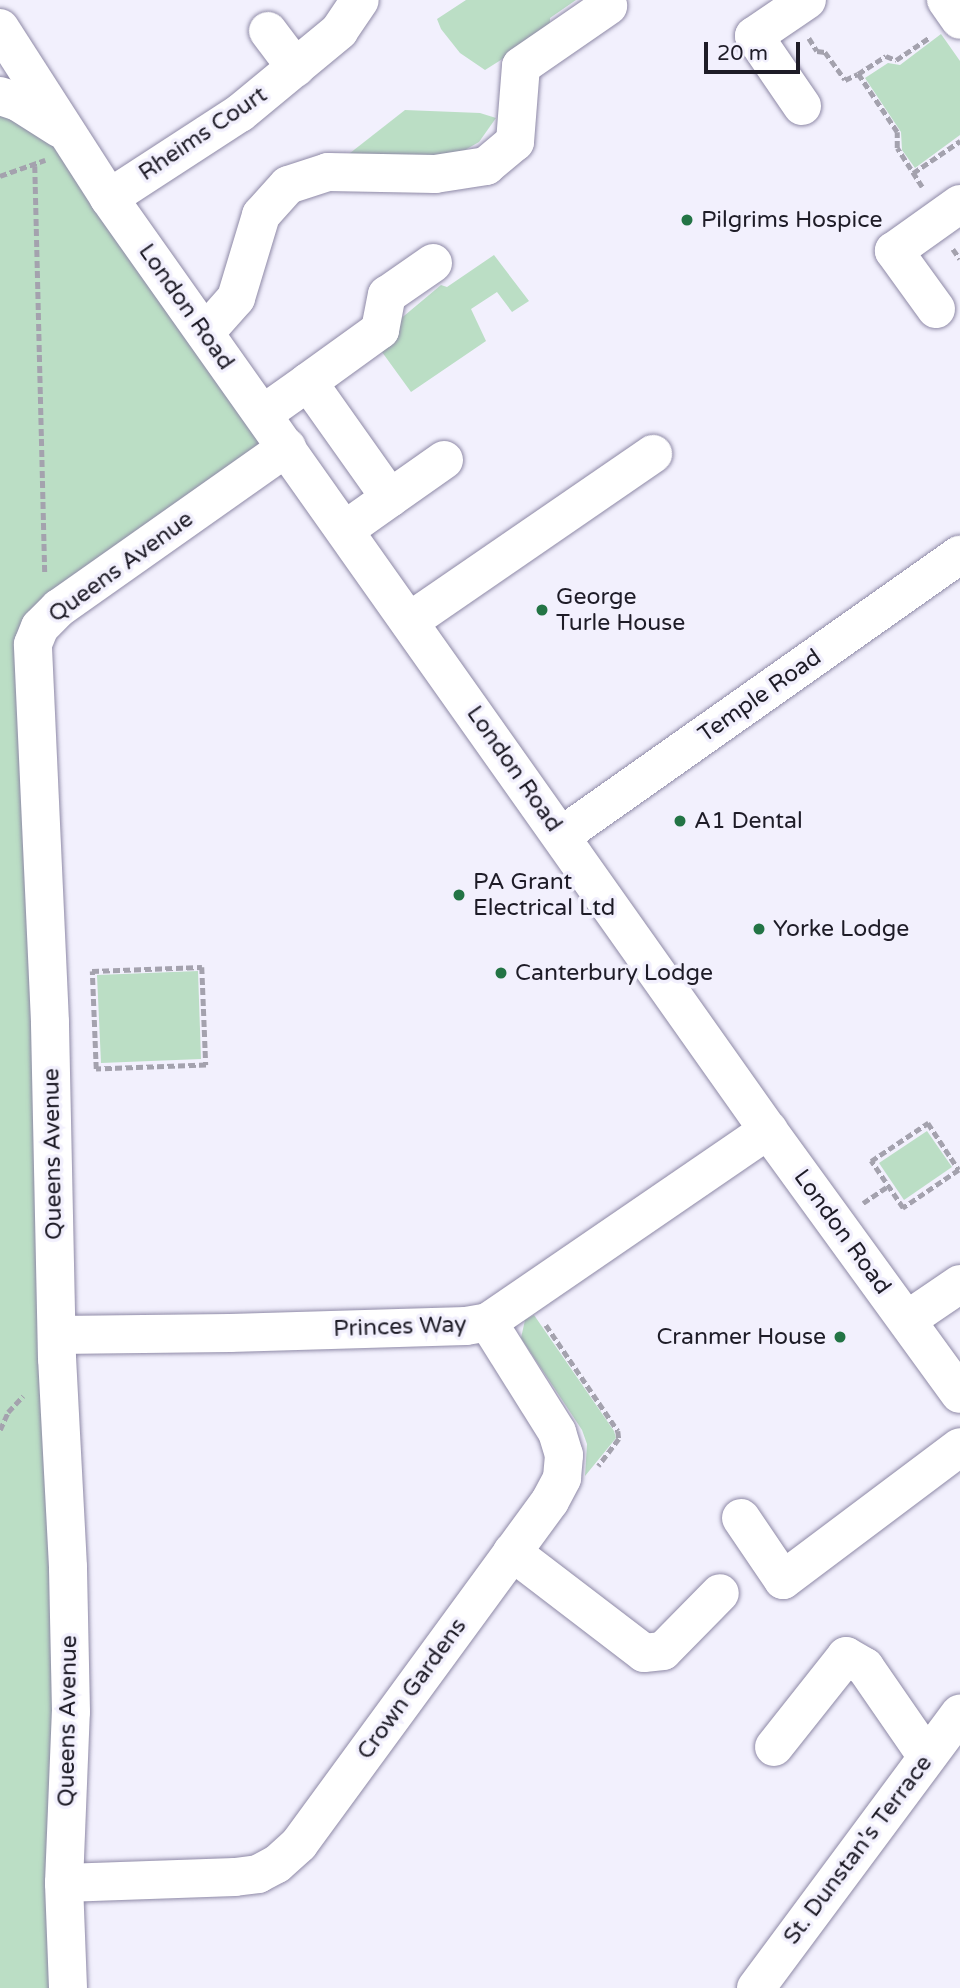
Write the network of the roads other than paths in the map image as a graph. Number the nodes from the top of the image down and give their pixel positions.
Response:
1 (360, 0) edge
2 (608, 6) dead end
3 (795, 8) edge
4 (1, 29) edge
5 (268, 31) dead end
6 (296, 68) junction
7 (0, 96) edge
8 (802, 106) dead end
9 (73, 142) junction
10 (109, 198) junction
11 (947, 214) edge
12 (432, 262) dead end
13 (936, 309) dead end
14 (205, 333) junction
15 (308, 382) junction
16 (263, 414) junction
17 (287, 447) junction
18 (653, 454) dead end
19 (444, 460) dead end
20 (390, 498) junction
21 (345, 530) junction
22 (960, 555) edge
23 (410, 621) junction
24 (561, 836) junction
25 (768, 1130) junction
26 (960, 1284) edge
27 (907, 1320) junction
28 (488, 1322) junction
29 (57, 1335) junction
30 (960, 1394) edge
31 (960, 1447) edge
32 (741, 1518) dead end
33 (512, 1552) junction
34 (720, 1594) dead end
35 (960, 1713) edge
36 (775, 1747) dead end
37 (927, 1757) junction
38 (64, 1883) junction
39 (68, 1988) edge
40 (756, 1988) edge

1 - 6 street, Rheims Court
2 - 14 street
3 - 8 street
4 - 9 street, London Road
5 - 6 street
6 - 10 street, Rheims Court
7 - 9 street, London Road
9 - 10 street, London Road
10 - 14 street, London Road
11 - 13 street
12 - 15 street
14 - 16 street, London Road
15 - 16 street
15 - 20 street
16 - 17 street, London Road
17 - 21 street, London Road
17 - 29 street, Queens Avenue
18 - 23 street
19 - 20 street
20 - 21 street
21 - 23 street, London Road
22 - 24 street, Temple Road
23 - 24 street, London Road
24 - 25 street, London Road
25 - 27 street, London Road
25 - 28 street, Princes Way
26 - 27 street
27 - 30 street, London Road
28 - 29 street, Princes Way
28 - 33 street, Crown Gardens
29 - 38 street, Queens Avenue
31 - 32 street
33 - 34 street
33 - 38 street, Crown Gardens
35 - 37 street, St. Dunstan's Terrace
36 - 37 street
37 - 40 street, St. Dunstan's Terrace
38 - 39 street, Queens Avenue

